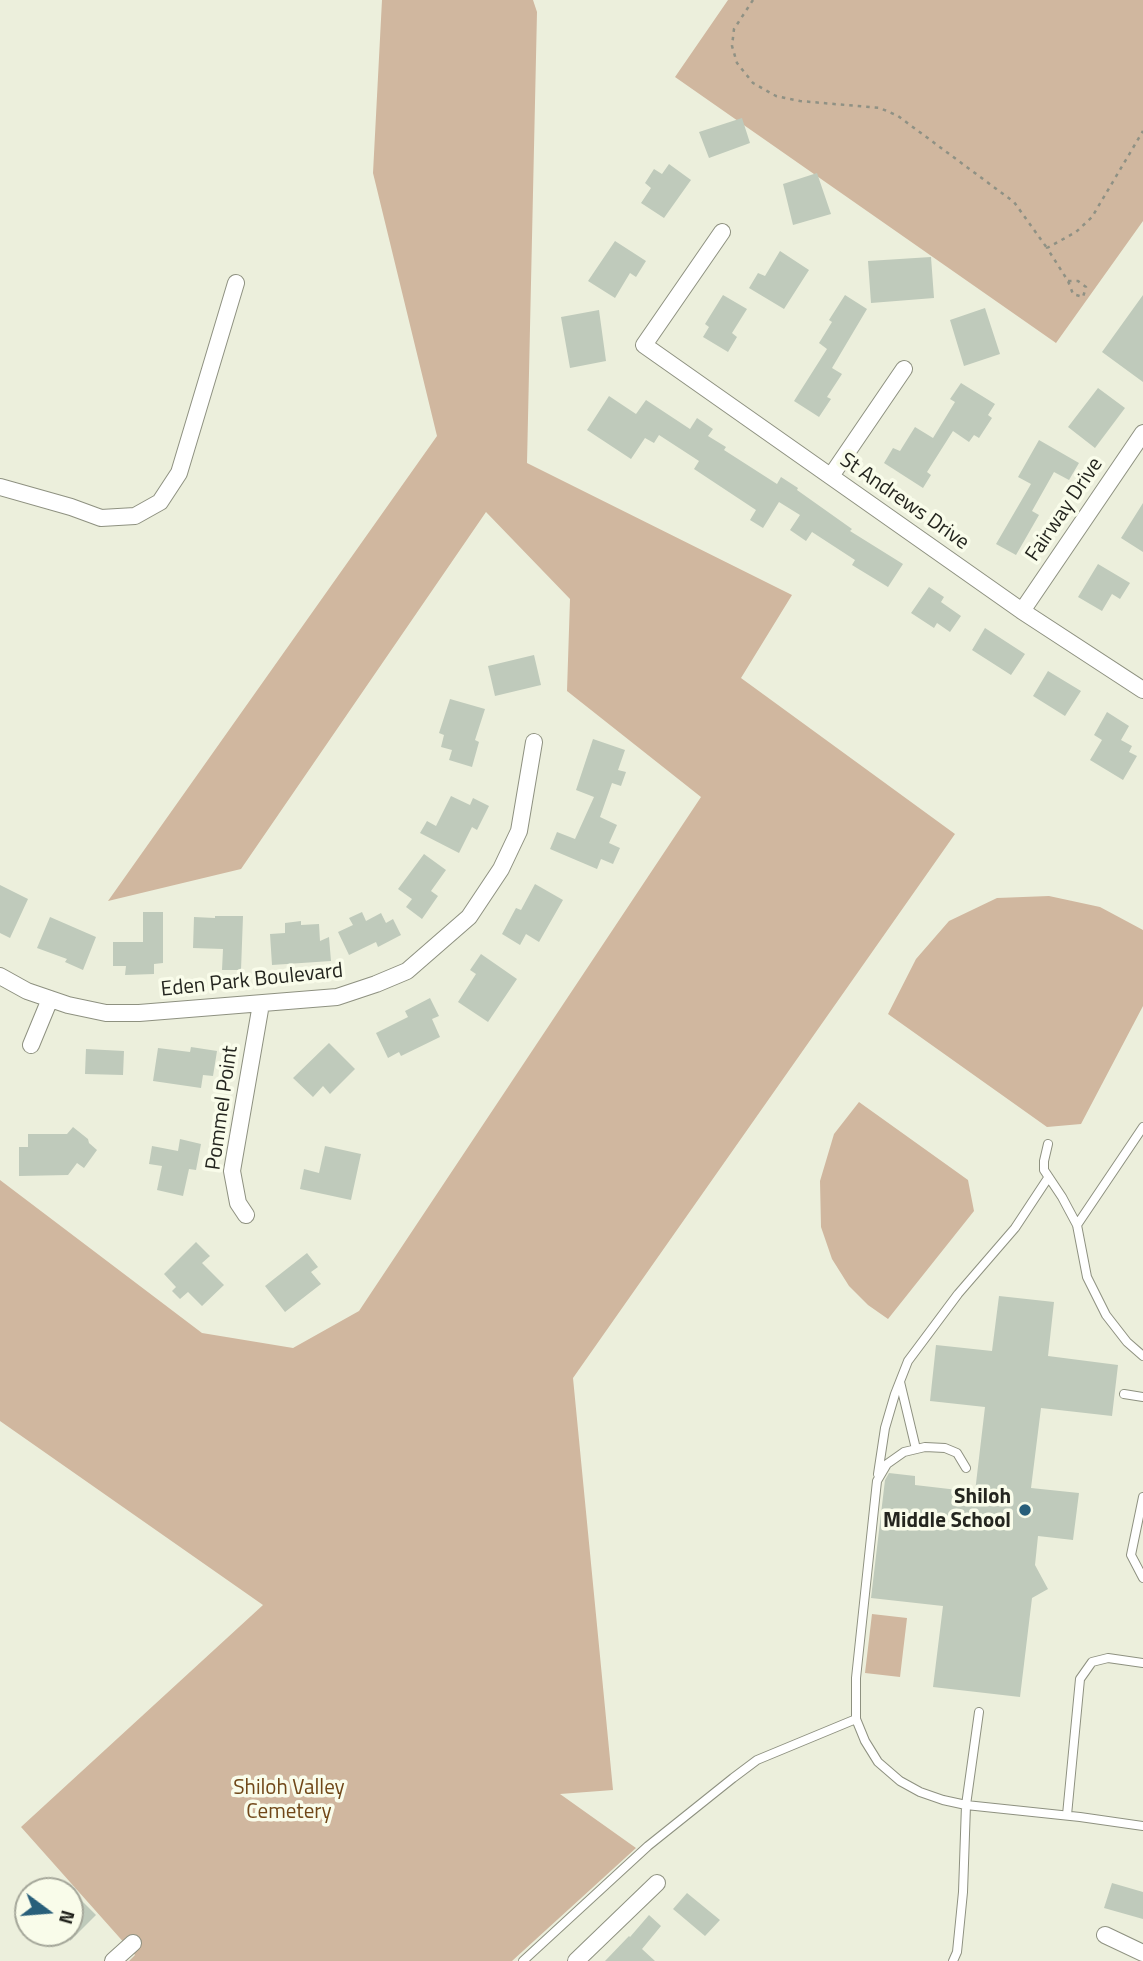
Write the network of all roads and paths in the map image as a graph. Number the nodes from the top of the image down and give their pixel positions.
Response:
1 (753, 0) edge
2 (1143, 131) edge
3 (722, 232) dead end
4 (1047, 248) junction
5 (1068, 281) junction
6 (236, 283) dead end
7 (904, 369) dead end
8 (1143, 433) edge
9 (831, 476) junction
10 (0, 487) edge
11 (1023, 611) junction
12 (1143, 690) edge
13 (534, 742) dead end
14 (0, 976) edge
15 (50, 999) junction
16 (261, 1004) junction
17 (31, 1045) dead end
18 (1143, 1127) edge
19 (1048, 1144) dead end
20 (1048, 1178) junction
21 (246, 1216) dead end
22 (1077, 1225) junction
23 (1143, 1356) edge
24 (900, 1382) junction
25 (1124, 1394) dead end
26 (1143, 1397) edge
27 (916, 1449) junction
28 (966, 1468) dead end
29 (877, 1480) junction
30 (1143, 1497) edge
31 (1143, 1578) edge
32 (1143, 1663) edge
33 (979, 1712) dead end
34 (856, 1718) junction
35 (967, 1805) junction
36 (1067, 1815) junction
37 (1143, 1826) edge
38 (657, 1884) dead end
39 (1105, 1935) dead end
40 (133, 1943) dead end
41 (1143, 1953) edge
42 (113, 1961) edge
43 (523, 1961) edge
44 (576, 1961) edge
45 (953, 1961) edge

1 - 4 path
2 - 4 path
3 - 9 street, St Andrews Drive
4 - 5 path
5 - 5 path
6 - 10 street
7 - 9 street
8 - 11 street, Fairway Drive
9 - 11 street, St Andrews Drive
11 - 12 street, St Andrews Drive
13 - 16 street, Eden Park Boulevard
14 - 15 street, Eden Park Boulevard
15 - 16 street, Eden Park Boulevard
15 - 17 street
16 - 21 street, Pommel Point
18 - 22 lane
19 - 20 lane
20 - 22 lane
20 - 24 lane
22 - 23 lane
24 - 27 lane
24 - 29 lane
25 - 26 lane
27 - 28 lane
27 - 29 lane
29 - 34 lane
30 - 31 lane
32 - 36 lane
33 - 35 lane
34 - 35 lane
34 - 43 lane
35 - 36 lane
35 - 45 lane
36 - 37 lane
38 - 44 street
39 - 41 street
40 - 42 street

